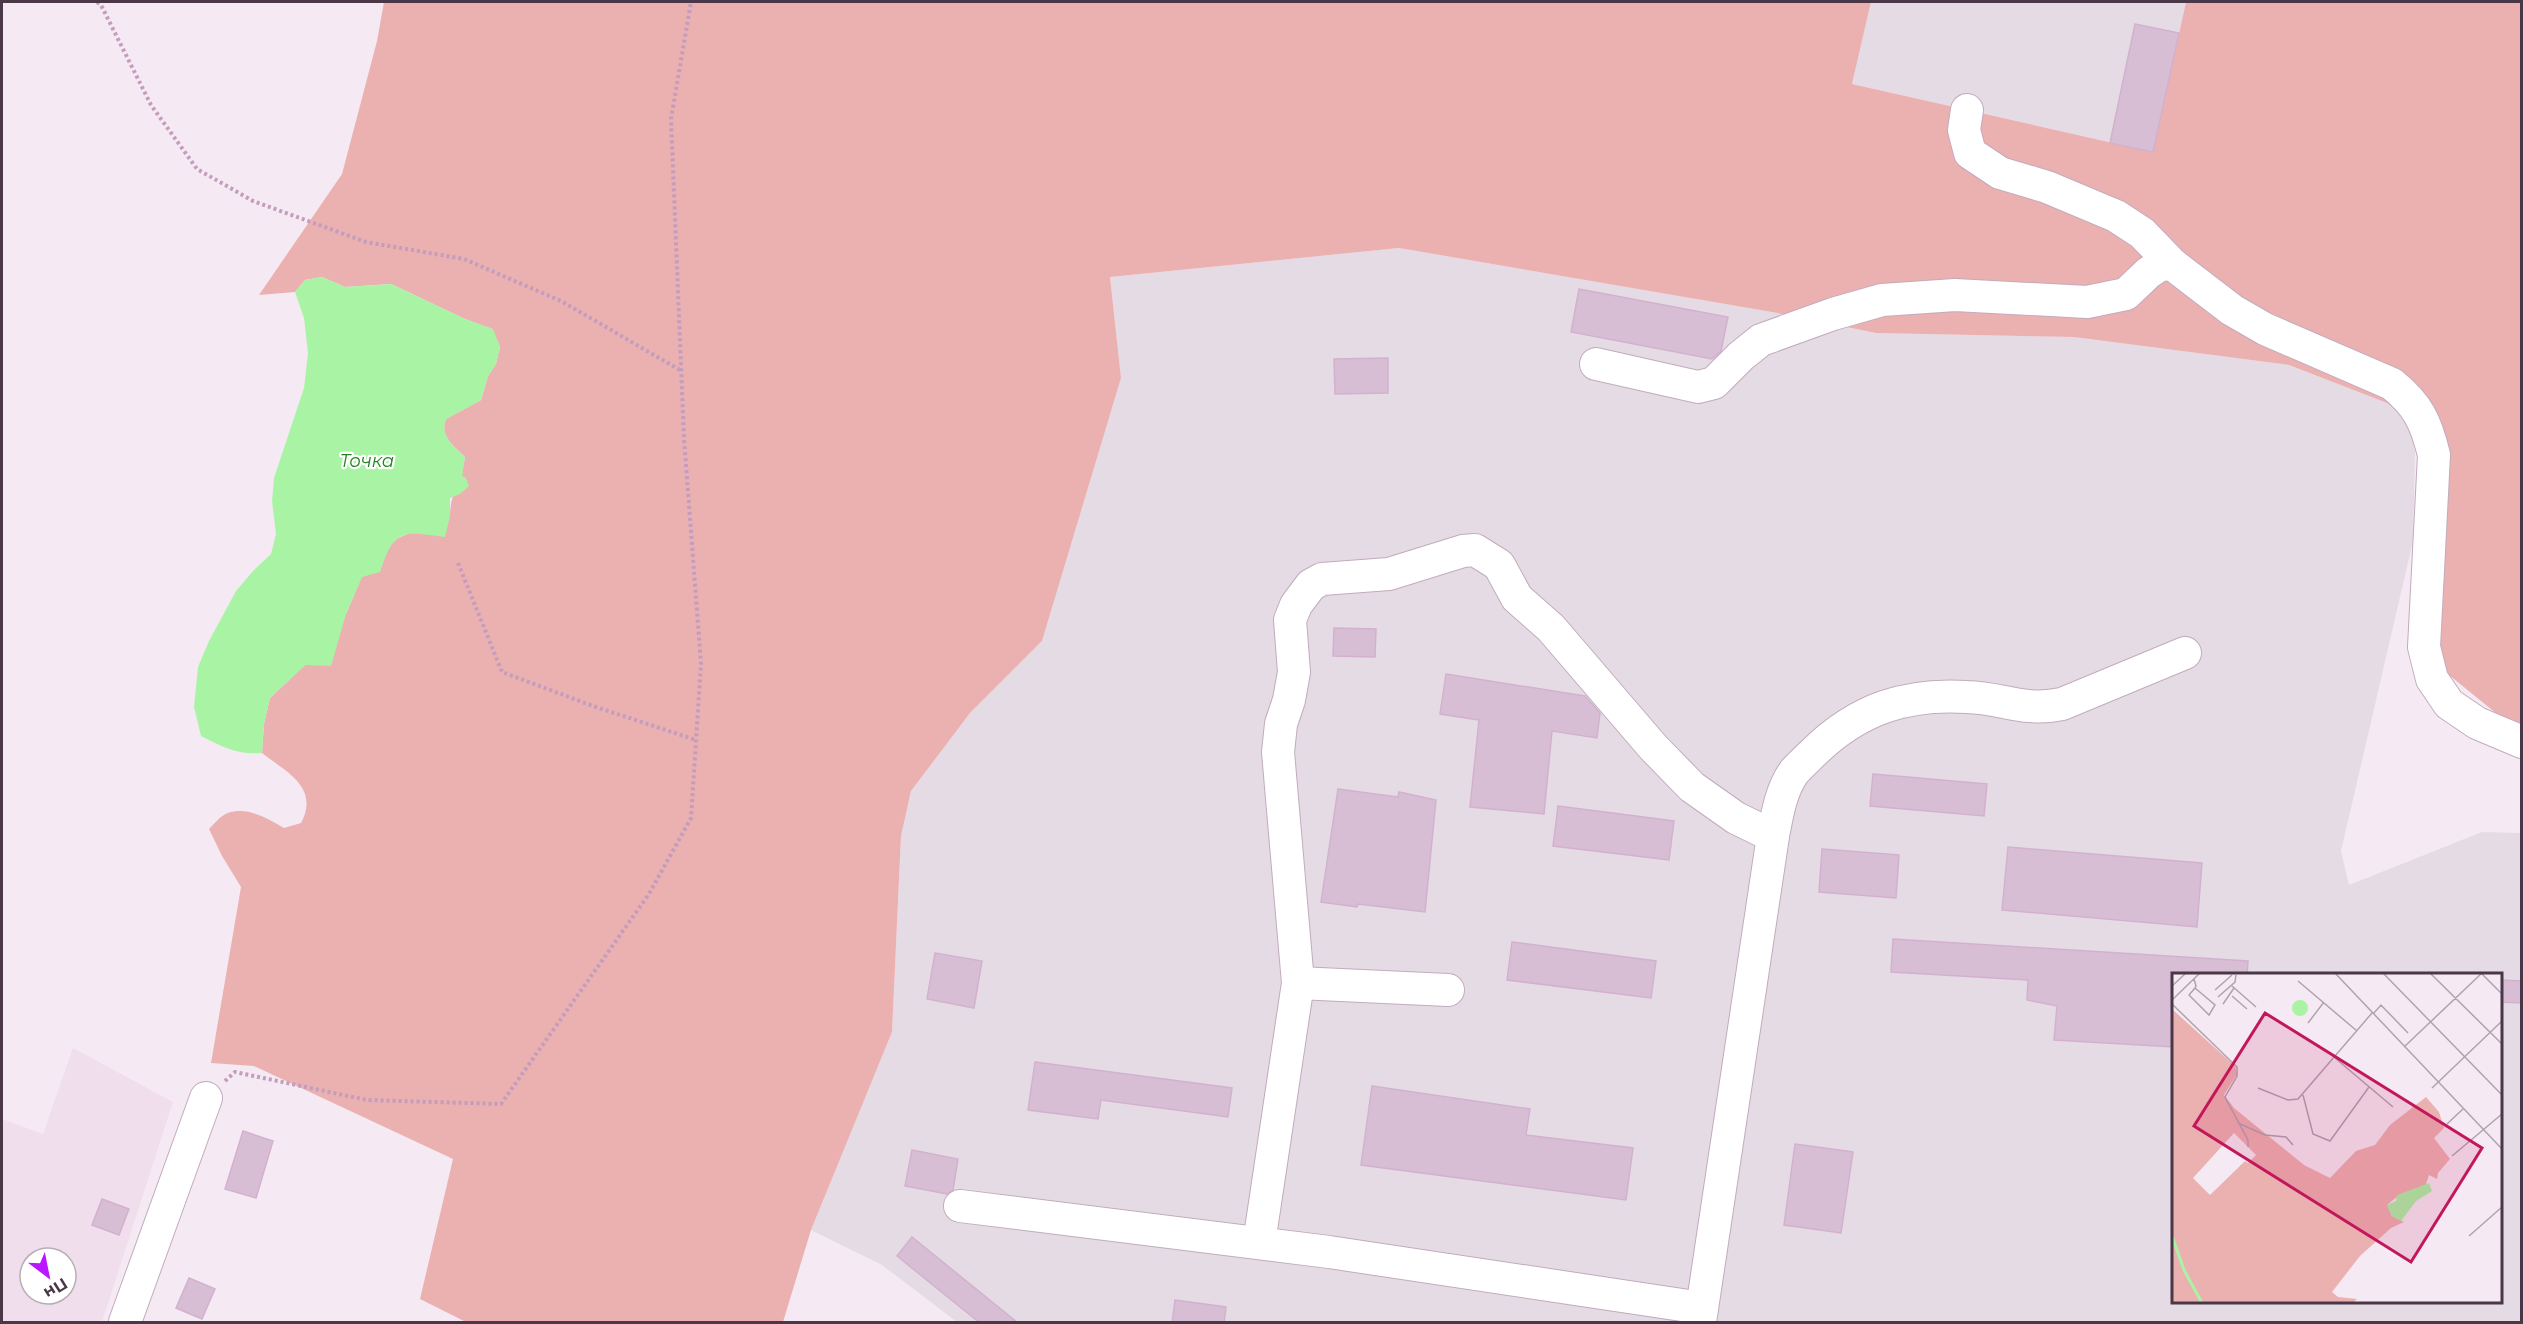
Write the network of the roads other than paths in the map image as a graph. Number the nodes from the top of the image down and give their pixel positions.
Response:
1 (1967, 110) dead end
2 (2172, 264) junction
3 (1596, 364) dead end
4 (2185, 653) dead end
5 (2522, 742) edge
6 (1773, 836) junction
7 (1298, 983) junction
8 (1448, 990) dead end
9 (206, 1098) road end
10 (960, 1206) dead end
11 (1259, 1243) junction
12 (1701, 1315) edge
13 (125, 1323) edge

1 - 2 street
2 - 3 street
2 - 5 street
4 - 6 street
6 - 7 street
6 - 12 street
7 - 8 street
7 - 11 street
9 - 13 street
10 - 11 street
11 - 12 street

